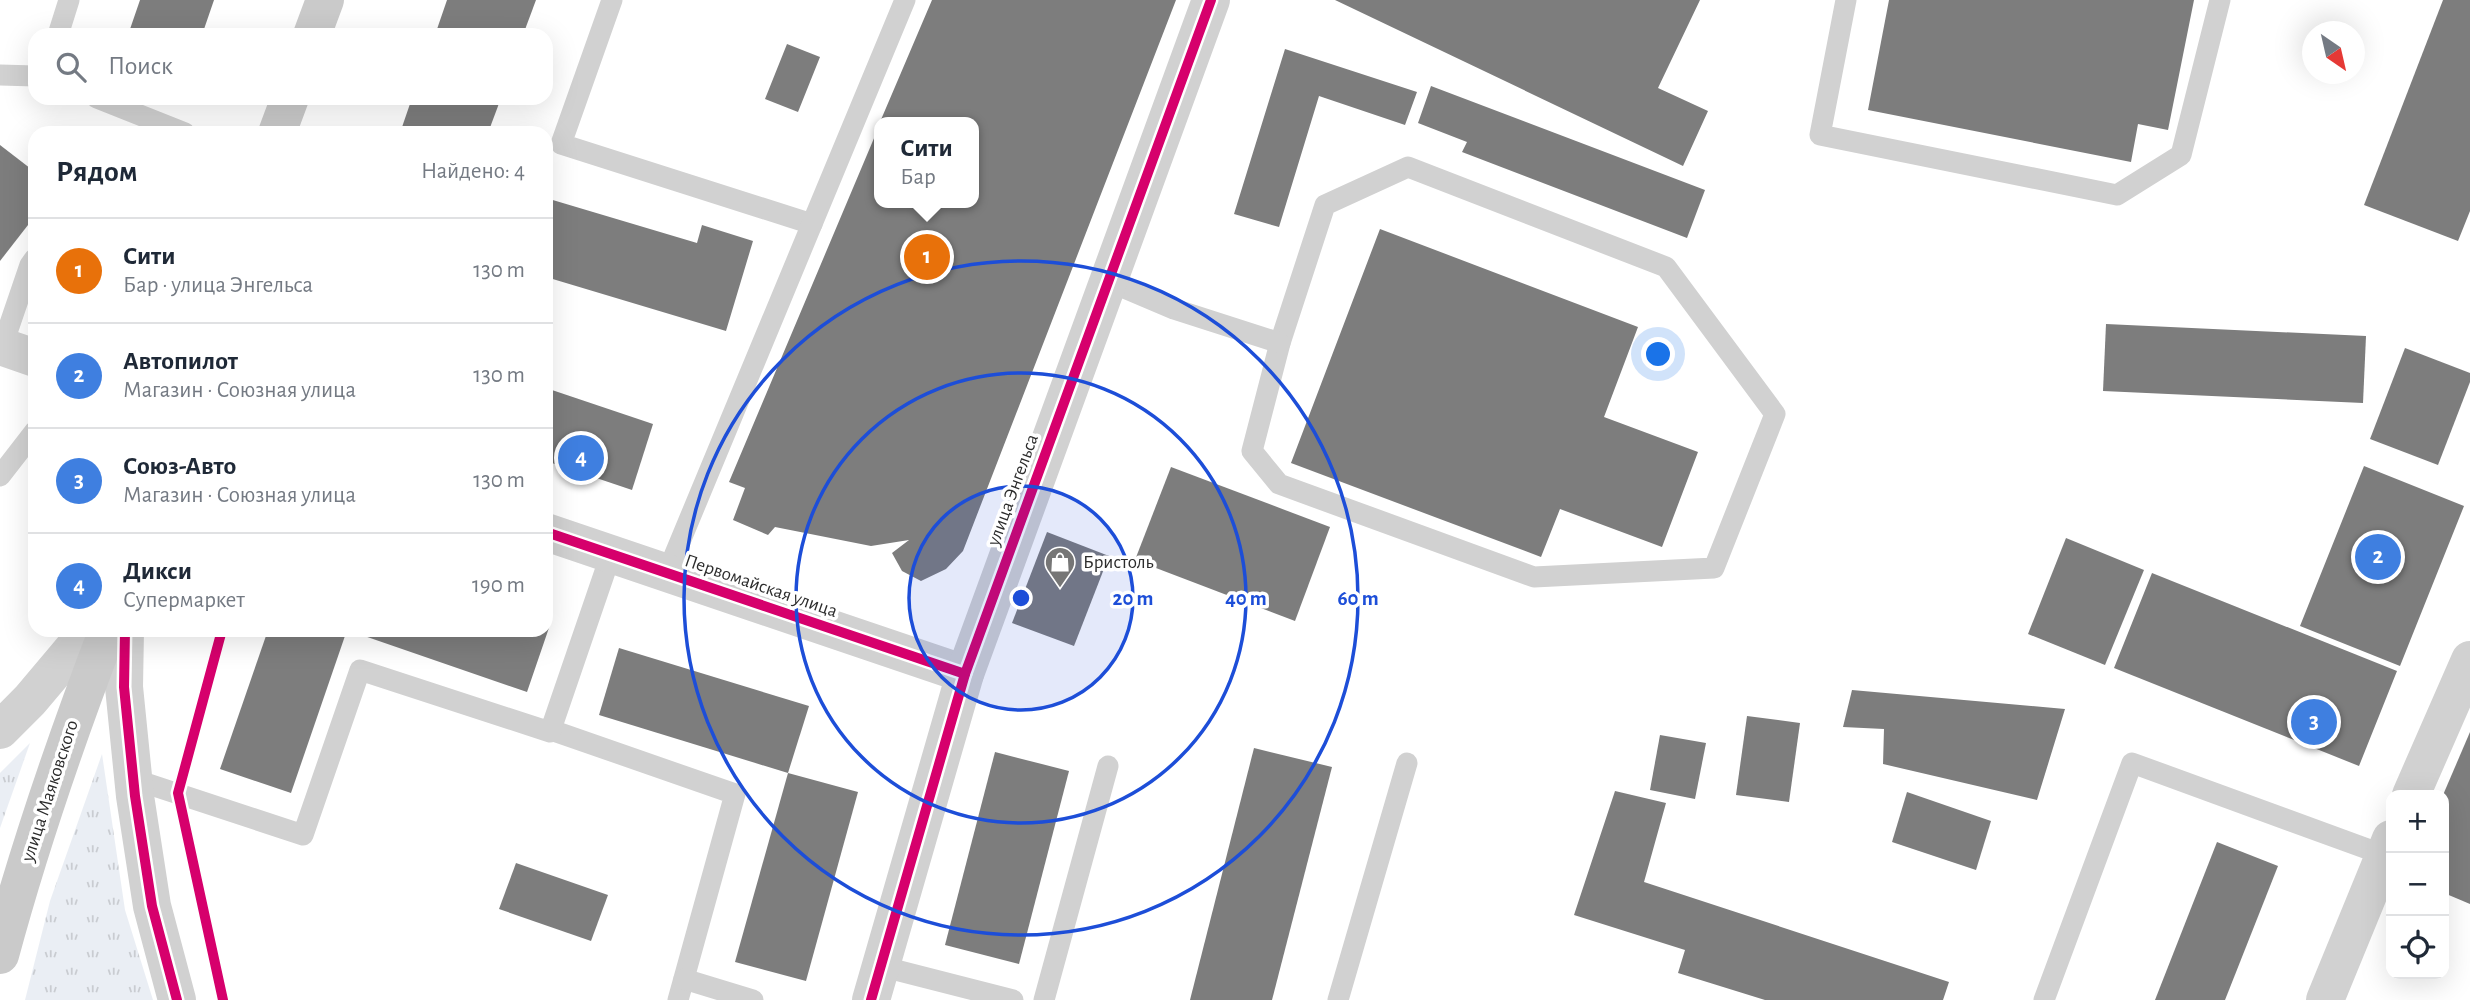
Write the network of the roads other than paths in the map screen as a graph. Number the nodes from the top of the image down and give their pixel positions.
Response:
1 (69, 0) edge
2 (325, 0) edge
3 (612, 0) edge
4 (905, 0) edge
5 (1211, 0) edge
6 (1846, 0) edge
7 (2220, 0) edge
8 (60, 28) edge
9 (315, 28) edge
10 (0, 75) edge
11 (28, 76) edge
12 (115, 105) edge
13 (287, 105) edge
14 (167, 126) edge
15 (280, 126) edge
16 (812, 224) junction
17 (28, 274) edge
18 (1108, 281) junction
19 (1280, 343) junction
20 (12, 350) edge
21 (28, 440) edge
22 (0, 476) edge
23 (553, 533) edge
24 (611, 554) junction
25 (667, 573) junction
26 (83, 637) edge
27 (105, 637) edge
28 (125, 637) edge
29 (2470, 660) edge
30 (965, 674) junction
31 (0, 730) edge
32 (551, 730) junction
33 (1407, 763) dead end
34 (1108, 766) dead end
35 (133, 779) junction
36 (2413, 790) edge
37 (2386, 846) edge
38 (2386, 852) edge
39 (0, 955) edge
40 (684, 979) junction
41 (875, 983) edge
42 (177, 1000) edge
43 (678, 1000) edge
44 (753, 1000) edge
45 (1013, 1000) edge
46 (1044, 1000) edge
47 (1338, 1000) edge
48 (2044, 1000) edge
49 (2325, 1000) edge

1 - 8 lane
2 - 9 main road
3 - 16 lane
4 - 16 lane
5 - 18 street, улица Энгельса
6 - 7 lane
10 - 11 lane
12 - 14 lane
13 - 15 main road
16 - 25 lane
17 - 20 lane
18 - 19 lane
18 - 30 street, улица Энгельса
19 - 19 lane
21 - 22 lane
23 - 24 street, Первомайская улица
24 - 25 street, Первомайская улица
24 - 32 lane
25 - 30 street, Первомайская улица
26 - 31 street
27 - 39 main road, улица Маяковского
28 - 35 street
29 - 36 street
30 - 41 street, улица Энгельса
32 - 35 lane
32 - 40 lane
33 - 47 lane
34 - 46 lane
35 - 42 street
37 - 48 lane
38 - 49 street
40 - 43 lane
40 - 44 lane
41 - 45 lane

